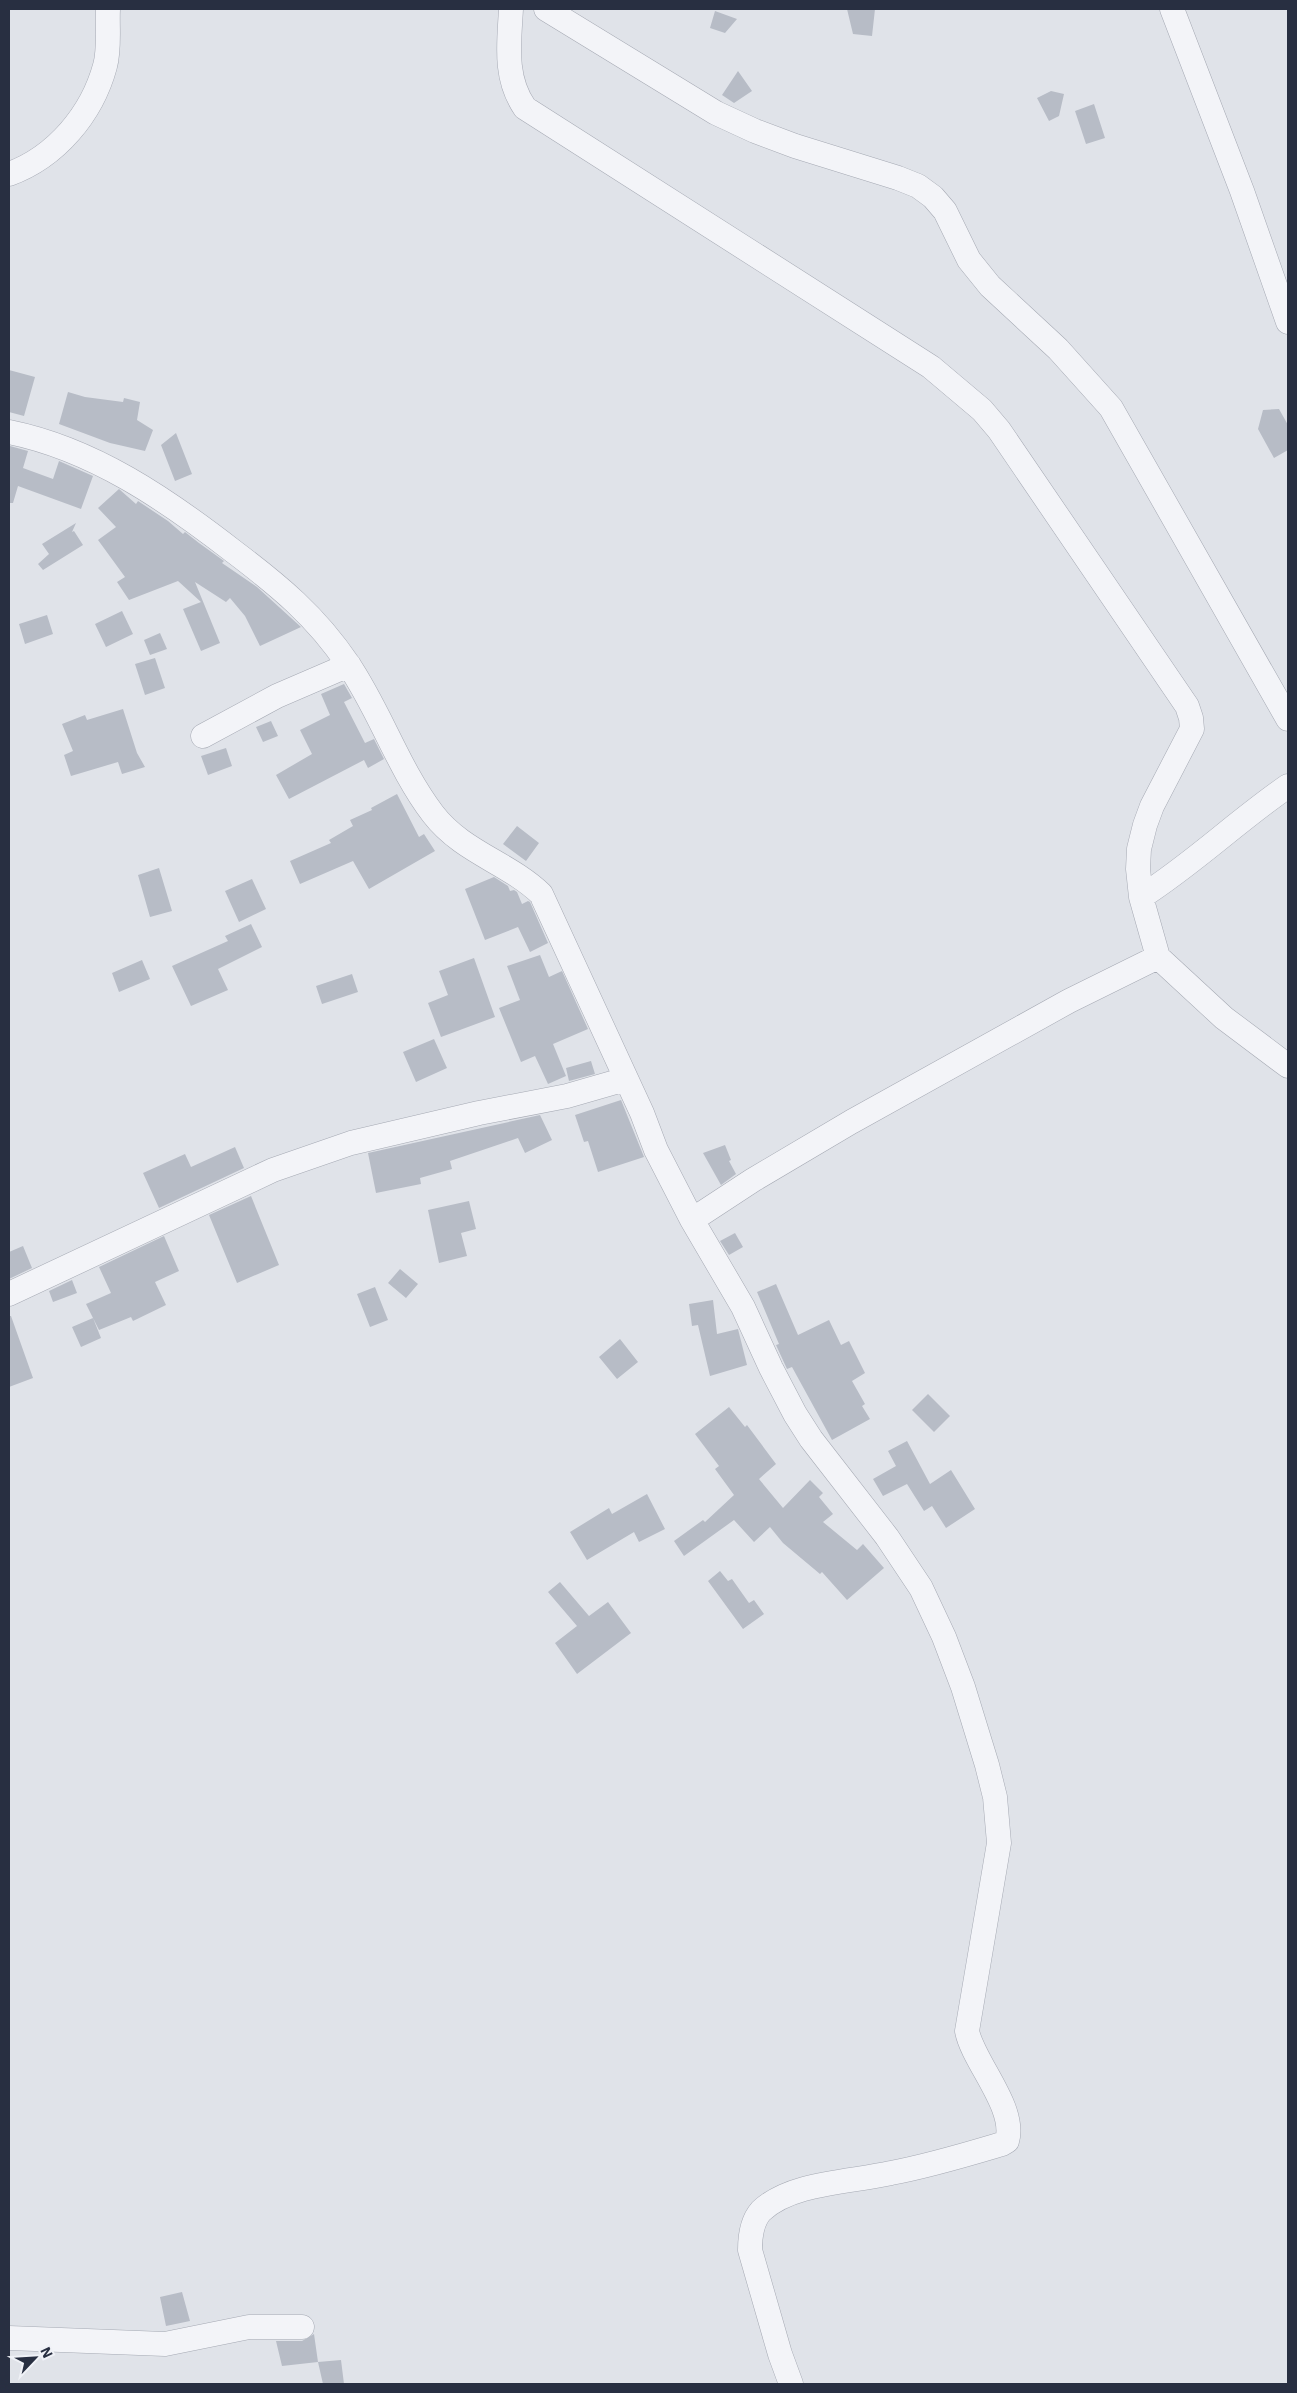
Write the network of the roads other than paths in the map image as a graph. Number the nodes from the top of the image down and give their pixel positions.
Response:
1 (108, 9) edge
2 (512, 9) edge
3 (546, 9) edge
4 (1172, 9) edge
5 (9, 174) edge
6 (1288, 322) edge
7 (9, 432) edge
8 (349, 665) junction
9 (1288, 719) edge
10 (203, 736) dead end
11 (1288, 786) edge
12 (1141, 896) junction
13 (1158, 957) junction
14 (1288, 1066) edge
15 (626, 1079) junction
16 (692, 1220) junction
17 (9, 1294) edge
18 (302, 2327) dead end
19 (9, 2338) edge
20 (791, 2384) edge

1 - 5 street
2 - 12 street
3 - 9 street
4 - 6 street
7 - 8 street
8 - 10 street
8 - 15 street
11 - 12 street
12 - 13 street
13 - 14 street
13 - 16 street
15 - 16 street
15 - 17 street
16 - 20 street
18 - 19 street

